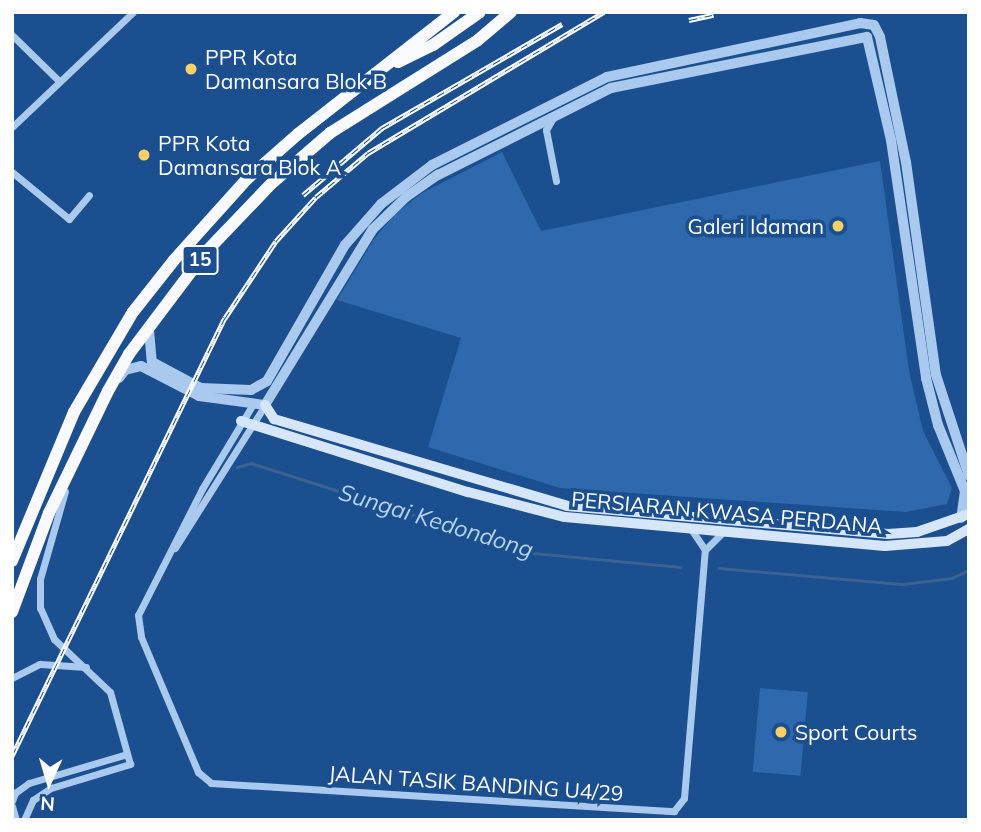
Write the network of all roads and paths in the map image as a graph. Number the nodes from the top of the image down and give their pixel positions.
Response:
1 (133, 12) edge
2 (454, 12) edge
3 (480, 12) edge
4 (501, 12) edge
5 (511, 12) edge
6 (874, 25) junction
7 (12, 35) edge
8 (867, 37) junction
9 (452, 52) junction
10 (388, 67) junction
11 (58, 80) junction
12 (554, 116) junction
13 (12, 127) edge
14 (532, 128) junction
15 (546, 130) junction
16 (906, 162) junction
17 (895, 164) junction
18 (12, 172) edge
19 (556, 181) dead end
20 (89, 195) dead end
21 (151, 323) junction
22 (267, 381) junction
23 (108, 391) junction
24 (237, 393) junction
25 (259, 405) junction
26 (245, 423) junction
27 (75, 457) junction
28 (969, 476) edge
29 (965, 516) edge
30 (691, 528) junction
31 (969, 528) edge
32 (726, 531) junction
33 (705, 550) junction
34 (12, 561) edge
35 (12, 612) edge
36 (90, 668) junction
37 (12, 678) edge
38 (127, 754) junction
39 (12, 800) edge
40 (12, 806) edge
41 (16, 820) edge
42 (24, 820) edge

1 - 11 street
2 - 10 highway, 15
3 - 10 highway
4 - 9 highway
5 - 9 highway, 15
6 - 8 street
6 - 16 street
6 - 22 street
7 - 11 street
8 - 12 street
8 - 17 street
9 - 21 highway, 15
10 - 34 highway, 15
11 - 13 street
12 - 14 street
12 - 15 street
14 - 15 street
14 - 25 street
15 - 19 street
16 - 17 street
16 - 28 street
17 - 29 street
18 - 20 street
21 - 23 highway, 15
21 - 24 street
22 - 24 street
22 - 25 street
23 - 25 street
23 - 27 highway, 15
24 - 25 street
25 - 26 street, JALAN TASIK BANDING U4/29
25 - 26 street, JALAN TASIK BANDING U4/29
25 - 29 main road, PERSIARAN KWASA PERDANA
26 - 30 main road, PERSIARAN KWASA PERDANA
26 - 33 street, JALAN TASIK BANDING U4/29
27 - 35 highway, 15
27 - 36 street
30 - 32 main road, PERSIARAN KWASA PERDANA
30 - 33 street
31 - 32 main road, PERSIARAN KWASA PERDANA
32 - 33 street
36 - 37 street
36 - 38 street
38 - 39 street
38 - 42 street
40 - 41 street

